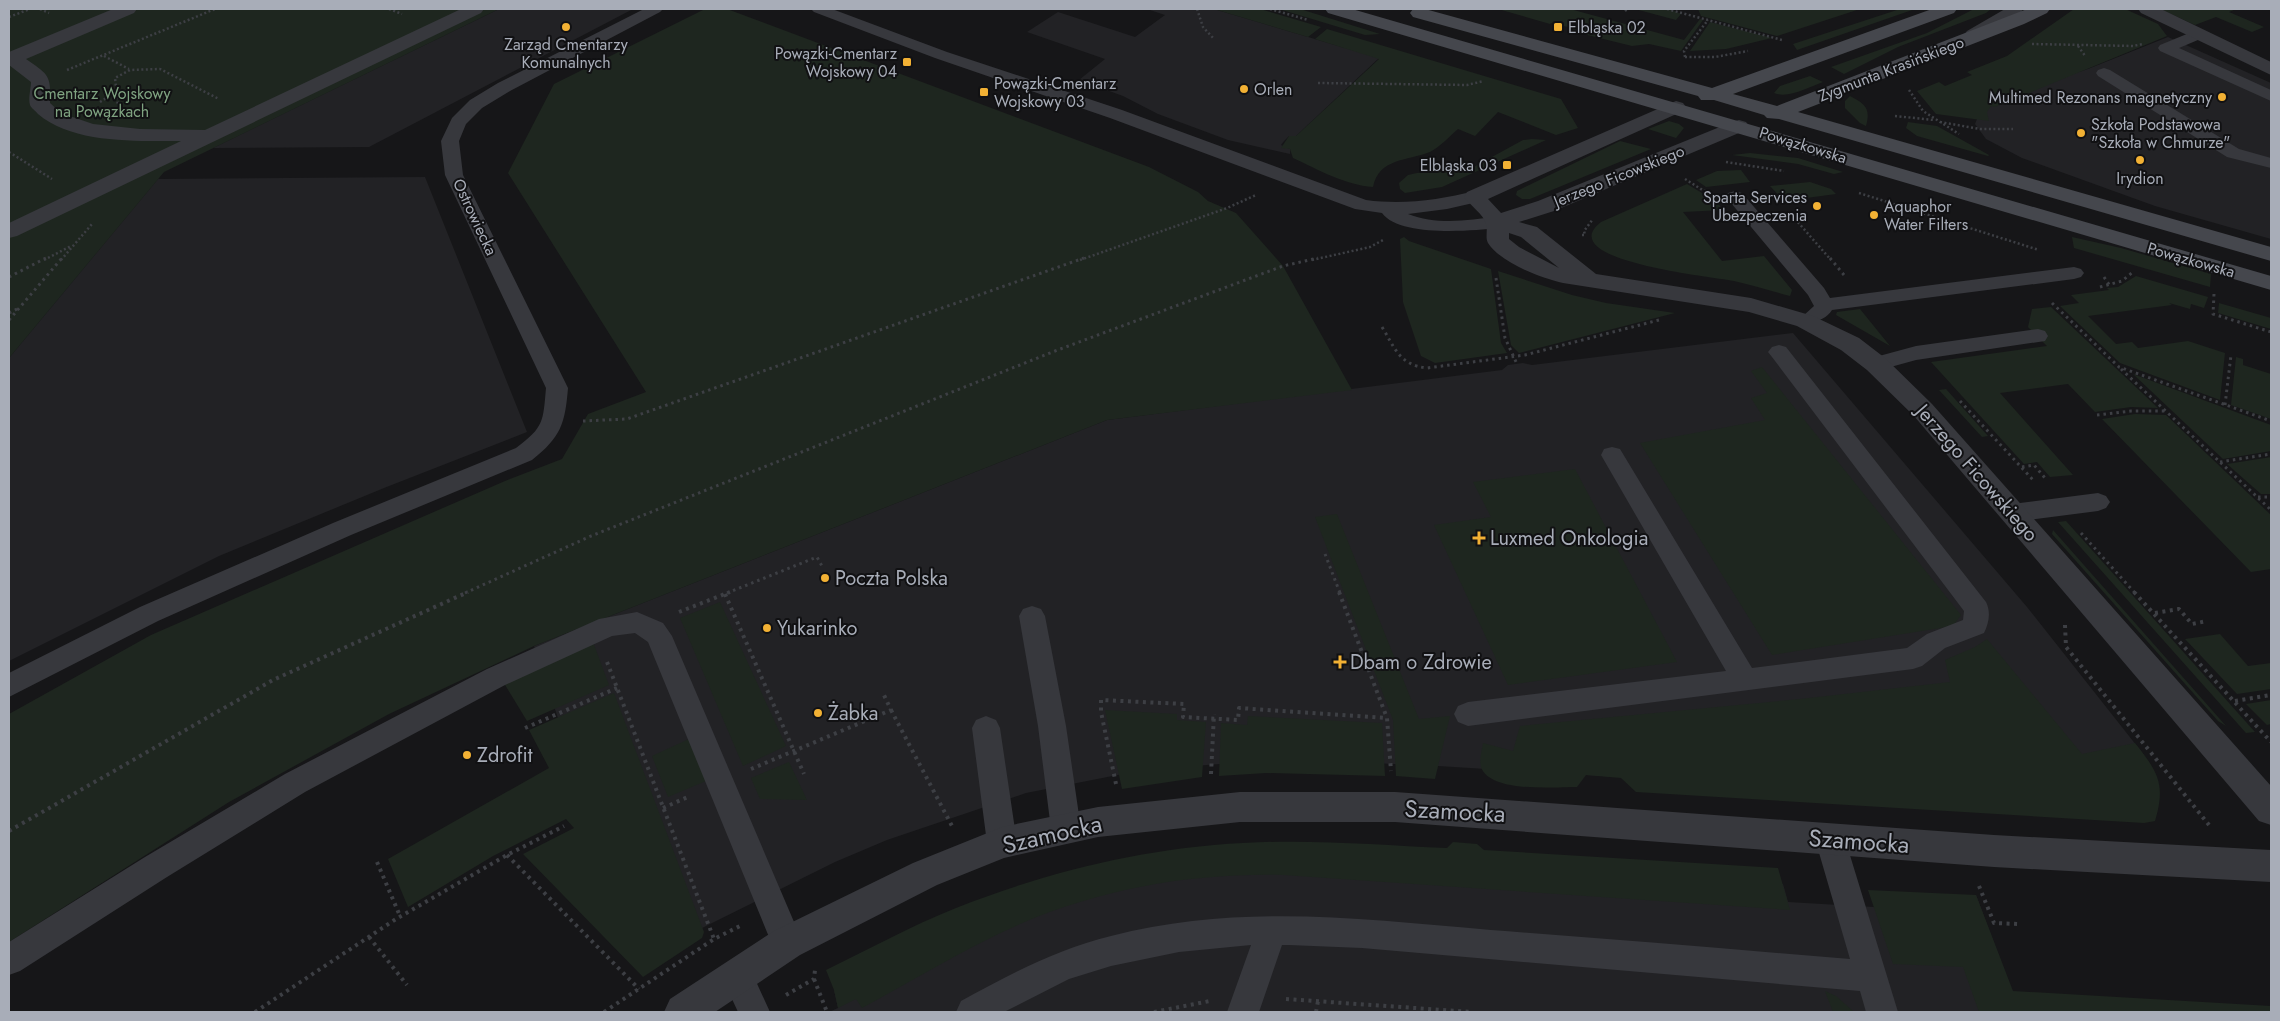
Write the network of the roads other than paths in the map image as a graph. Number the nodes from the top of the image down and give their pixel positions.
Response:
1 (128, 9) edge
2 (475, 9) edge
3 (655, 9) edge
4 (819, 9) edge
5 (1334, 9) edge
6 (1402, 9) edge
7 (1948, 9) edge
8 (2014, 9) edge
9 (2041, 9) edge
10 (2146, 9) edge
11 (2199, 34) junction
12 (1966, 40) junction
13 (10, 58) edge
14 (2271, 69) edge
15 (2104, 73) dead end
16 (1712, 94) junction
17 (2271, 96) edge
18 (1676, 107) junction
19 (1779, 112) junction
20 (1740, 126) junction
21 (205, 136) junction
22 (2271, 163) edge
23 (1475, 197) junction
24 (1735, 197) dead end
25 (1385, 210) junction
26 (1497, 222) junction
27 (9, 231) edge
28 (2271, 254) edge
29 (2074, 273) dead end
30 (2271, 283) edge
31 (1815, 313) junction
32 (2038, 336) dead end
33 (1779, 352) dead end
34 (1876, 364) junction
35 (1612, 455) dead end
36 (2098, 502) dead end
37 (2012, 513) junction
38 (1032, 616) dead end
39 (1745, 680) junction
40 (9, 686) edge
41 (1468, 714) dead end
42 (986, 728) dead end
43 (2271, 810) edge
44 (1066, 829) junction
45 (1830, 839) junction
46 (1002, 843) junction
47 (2271, 866) edge
48 (1272, 930) junction
49 (788, 943) junction
50 (9, 960) edge
51 (737, 975) junction
52 (1871, 976) junction
53 (767, 1005) edge
54 (1245, 1006) edge
55 (683, 1012) edge
56 (972, 1012) edge
57 (1882, 1012) edge

1 - 13 street
2 - 21 street
3 - 40 lane, Ostrowiecka
4 - 25 lane
5 - 18 main road, Powązkowska
6 - 16 main road, Powązkowska
7 - 16 main road, Zygmunta Krasińskiego
8 - 12 street
9 - 12 main road, Zygmunta Krasińskiego
10 - 11 street
11 - 14 street
11 - 17 lane
12 - 19 main road, Zygmunta Krasińskiego
13 - 21 street
15 - 22 lane
16 - 18 main road, Zygmunta Krasińskiego
16 - 19 main road, Powązkowska
18 - 20 main road, Powązkowska
18 - 23 street, Jerzego Ficowskiego
19 - 20 main road, Zygmunta Krasińskiego
19 - 28 main road, Powązkowska
20 - 26 street, Jerzego Ficowskiego
20 - 30 main road, Powązkowska
21 - 27 street
23 - 25 lane
23 - 26 street, Jerzego Ficowskiego
24 - 31 lane
25 - 26 lane
26 - 31 street, Jerzego Ficowskiego
29 - 31 lane
31 - 34 street, Jerzego Ficowskiego
32 - 34 lane
33 - 39 lane
34 - 37 street, Jerzego Ficowskiego
35 - 39 lane
36 - 37 lane
37 - 43 street, Jerzego Ficowskiego
38 - 44 lane
39 - 41 lane
42 - 46 lane
44 - 45 street, Szamocka
44 - 46 street, Szamocka
45 - 47 street, Szamocka
45 - 52 lane
46 - 49 street, Szamocka
48 - 52 lane
48 - 54 lane
48 - 56 lane
49 - 50 lane
49 - 51 street, Szamocka
51 - 53 lane
51 - 55 street, Szamocka
52 - 57 lane

